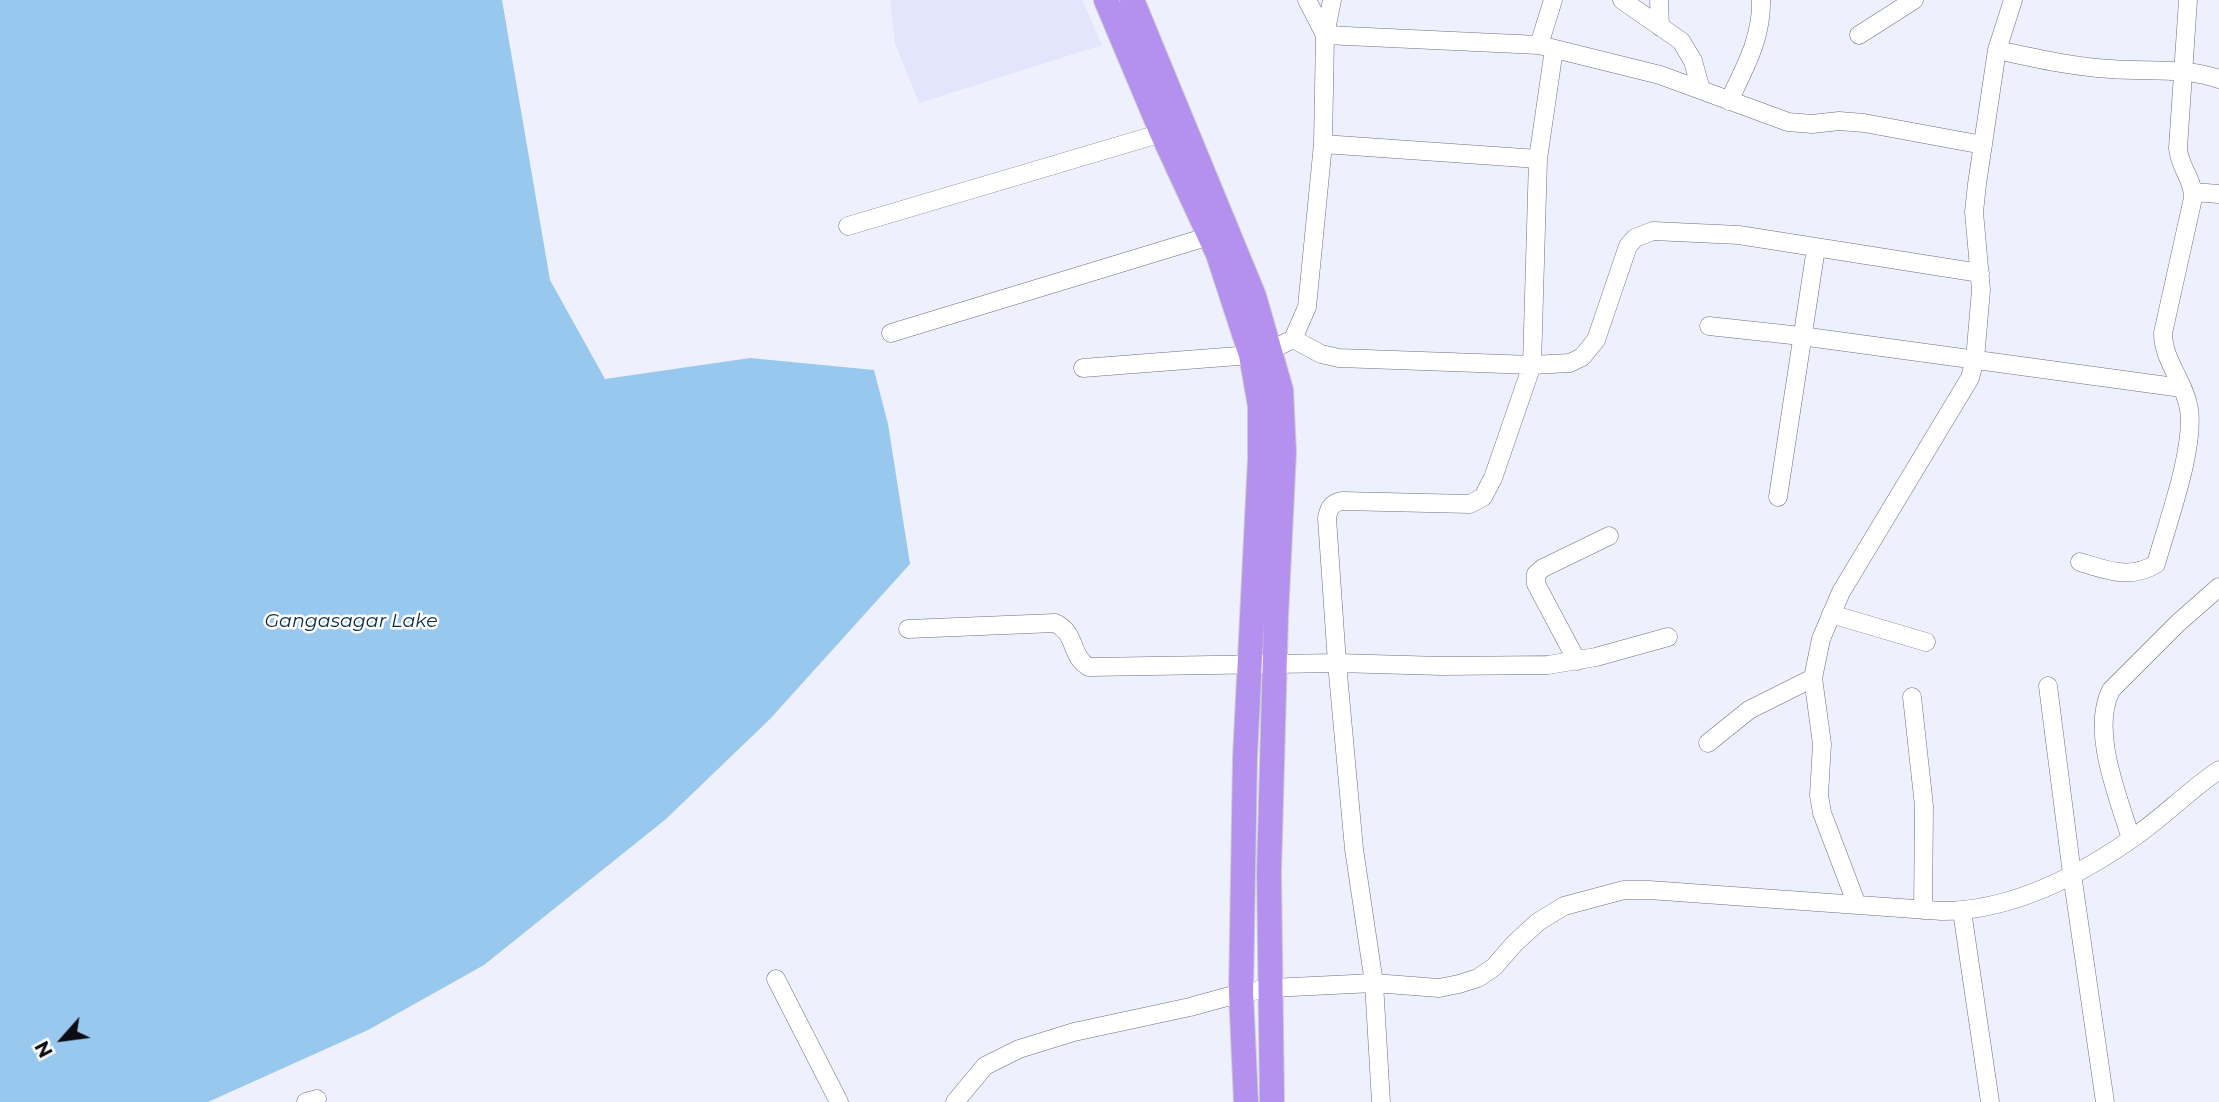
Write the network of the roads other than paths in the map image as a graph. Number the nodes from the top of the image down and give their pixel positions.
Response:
1 (1105, 0) edge
2 (1132, 0) edge
3 (1307, 0) edge
4 (1332, 0) edge
5 (1553, 0) edge
6 (1622, 0) edge
7 (1659, 0) edge
8 (1760, 0) edge
9 (1914, 0) edge
10 (2013, 0) edge
11 (2188, 0) edge
12 (1660, 27) junction
13 (1325, 35) junction
14 (1859, 35) dead end
15 (1547, 47) junction
16 (1997, 50) junction
17 (2181, 73) junction
18 (2219, 79) edge
19 (1701, 90) junction
20 (1729, 101) junction
21 (1163, 133) junction
22 (1323, 144) junction
23 (1983, 145) junction
24 (1538, 159) junction
25 (2194, 192) junction
26 (2219, 194) edge
27 (848, 226) dead end
28 (1210, 236) junction
29 (1816, 248) junction
30 (1980, 274) junction
31 (1709, 326) dead end
32 (891, 333) dead end
33 (1801, 335) junction
34 (1272, 348) junction
35 (1975, 359) junction
36 (1532, 365) junction
37 (1083, 368) dead end
38 (2182, 388) junction
39 (1778, 497) dead end
40 (1609, 536) dead end
41 (2080, 562) dead end
42 (2219, 587) edge
43 (1831, 614) junction
44 (908, 629) dead end
45 (1668, 637) dead end
46 (1926, 642) dead end
47 (1577, 661) junction
48 (1276, 663) junction
49 (1337, 663) junction
50 (1251, 664) junction
51 (1813, 678) junction
52 (2049, 685) dead end
53 (1912, 697) dead end
54 (1708, 743) dead end
55 (2219, 770) edge
56 (2131, 839) junction
57 (2072, 874) junction
58 (1857, 905) junction
59 (1923, 910) junction
60 (1962, 911) junction
61 (776, 979) dead end
62 (1374, 983) junction
63 (1270, 988) junction
64 (1241, 993) junction
65 (839, 1102) edge
66 (955, 1102) edge
67 (1245, 1102) edge
68 (1272, 1102) edge
69 (1381, 1102) edge
70 (1990, 1102) edge
71 (2105, 1102) edge

1 - 21 highway
2 - 34 highway
3 - 13 street
4 - 13 street
5 - 15 street
6 - 12 street
7 - 12 street
8 - 20 street
9 - 14 street
10 - 16 street
11 - 17 street
12 - 19 street
13 - 15 street
13 - 22 street
15 - 19 street
15 - 24 street
16 - 17 street
16 - 23 street
17 - 18 street
17 - 25 street
19 - 20 street
20 - 23 street
21 - 27 street
21 - 28 highway
22 - 24 street
22 - 34 street
23 - 30 street
24 - 36 street
25 - 26 street
25 - 38 street
28 - 32 street
28 - 34 highway
29 - 30 street
29 - 33 street
29 - 36 street
30 - 35 street
31 - 33 street
33 - 35 street
33 - 39 street
34 - 36 street
34 - 37 street
34 - 48 highway
34 - 50 highway
35 - 38 street
35 - 43 street
36 - 49 street
38 - 41 street
40 - 47 street
42 - 56 street
43 - 46 street
43 - 51 street
44 - 50 street
45 - 47 street
47 - 49 street
48 - 49 street
48 - 50 street
48 - 63 highway
49 - 62 street
50 - 64 highway
51 - 54 street
51 - 58 street
52 - 57 street
53 - 59 street
55 - 56 street
56 - 57 street
57 - 60 street
57 - 71 street
58 - 59 street
58 - 62 street
59 - 60 street
60 - 70 street
61 - 65 street
62 - 63 street
62 - 69 street
63 - 64 street
63 - 68 highway
64 - 66 street
64 - 67 highway

